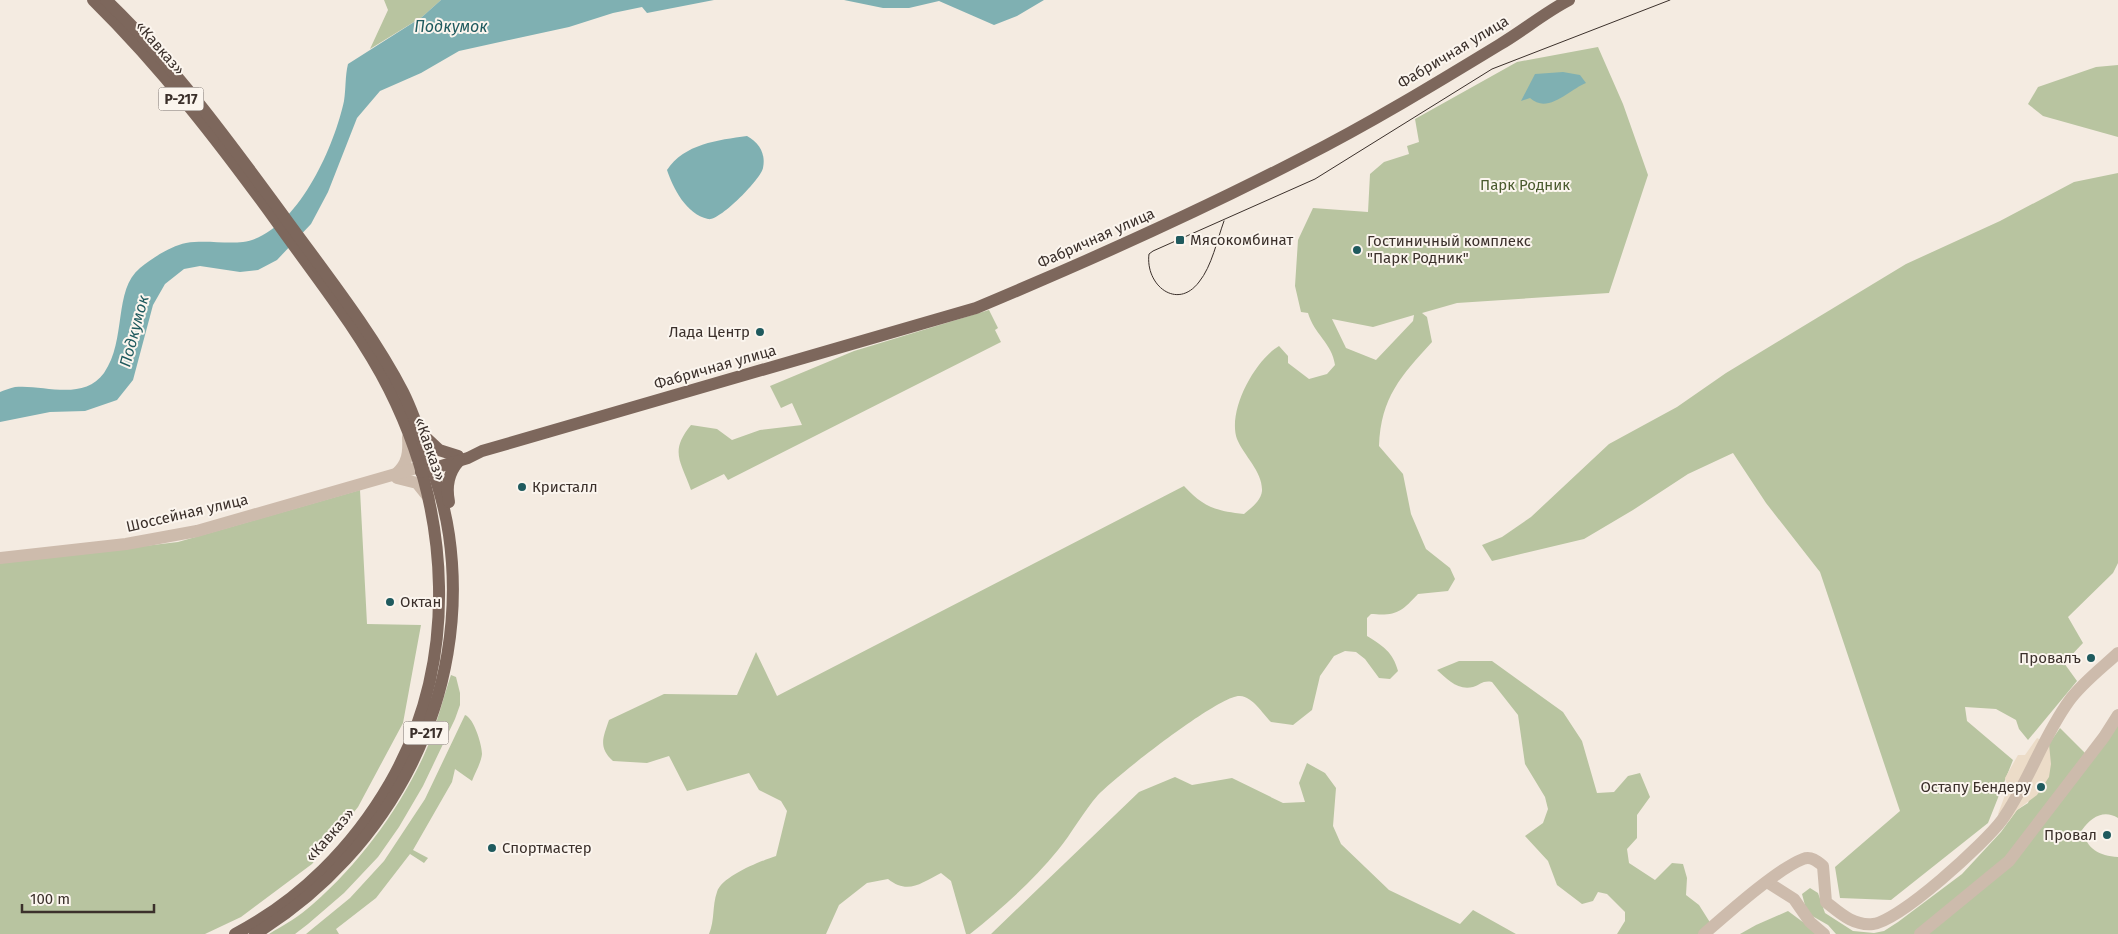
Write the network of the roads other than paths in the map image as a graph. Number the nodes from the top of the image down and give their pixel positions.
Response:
1 (92, 0) edge
2 (106, 0) edge
3 (1569, 0) edge
4 (267, 201) junction
5 (309, 260) junction
6 (367, 352) junction
7 (414, 433) junction
8 (459, 458) junction
9 (421, 469) junction
10 (429, 498) junction
11 (0, 558) edge
12 (453, 613) junction
13 (2118, 653) edge
14 (2118, 715) edge
15 (1767, 882) junction
16 (235, 934) edge
17 (255, 934) edge
18 (1704, 934) edge
19 (1824, 934) edge
20 (1920, 934) edge

1 - 4 main road, «Кавказ» / Р-217
2 - 4 main road, «Кавказ» / Р-217
3 - 8 main road, Фабричная улица
4 - 5 main road, «Кавказ» / Р-217
5 - 6 main road, «Кавказ» / Р-217
5 - 7 main road, «Кавказ» / Р-217
6 - 7 main road, «Кавказ» / Р-217
6 - 9 main road
7 - 8 main road
7 - 9 main road, «Кавказ» / Р-217
7 - 9 street
8 - 9 main road, Фабричная улица
8 - 12 main road
9 - 10 main road, «Кавказ» / Р-217
9 - 10 street
9 - 11 street, Шоссейная улица
9 - 12 main road, «Кавказ» / Р-217
10 - 16 main road, «Кавказ» / Р-217
12 - 17 main road, «Кавказ» / Р-217
13 - 15 street
14 - 20 street
15 - 18 street
15 - 19 street

